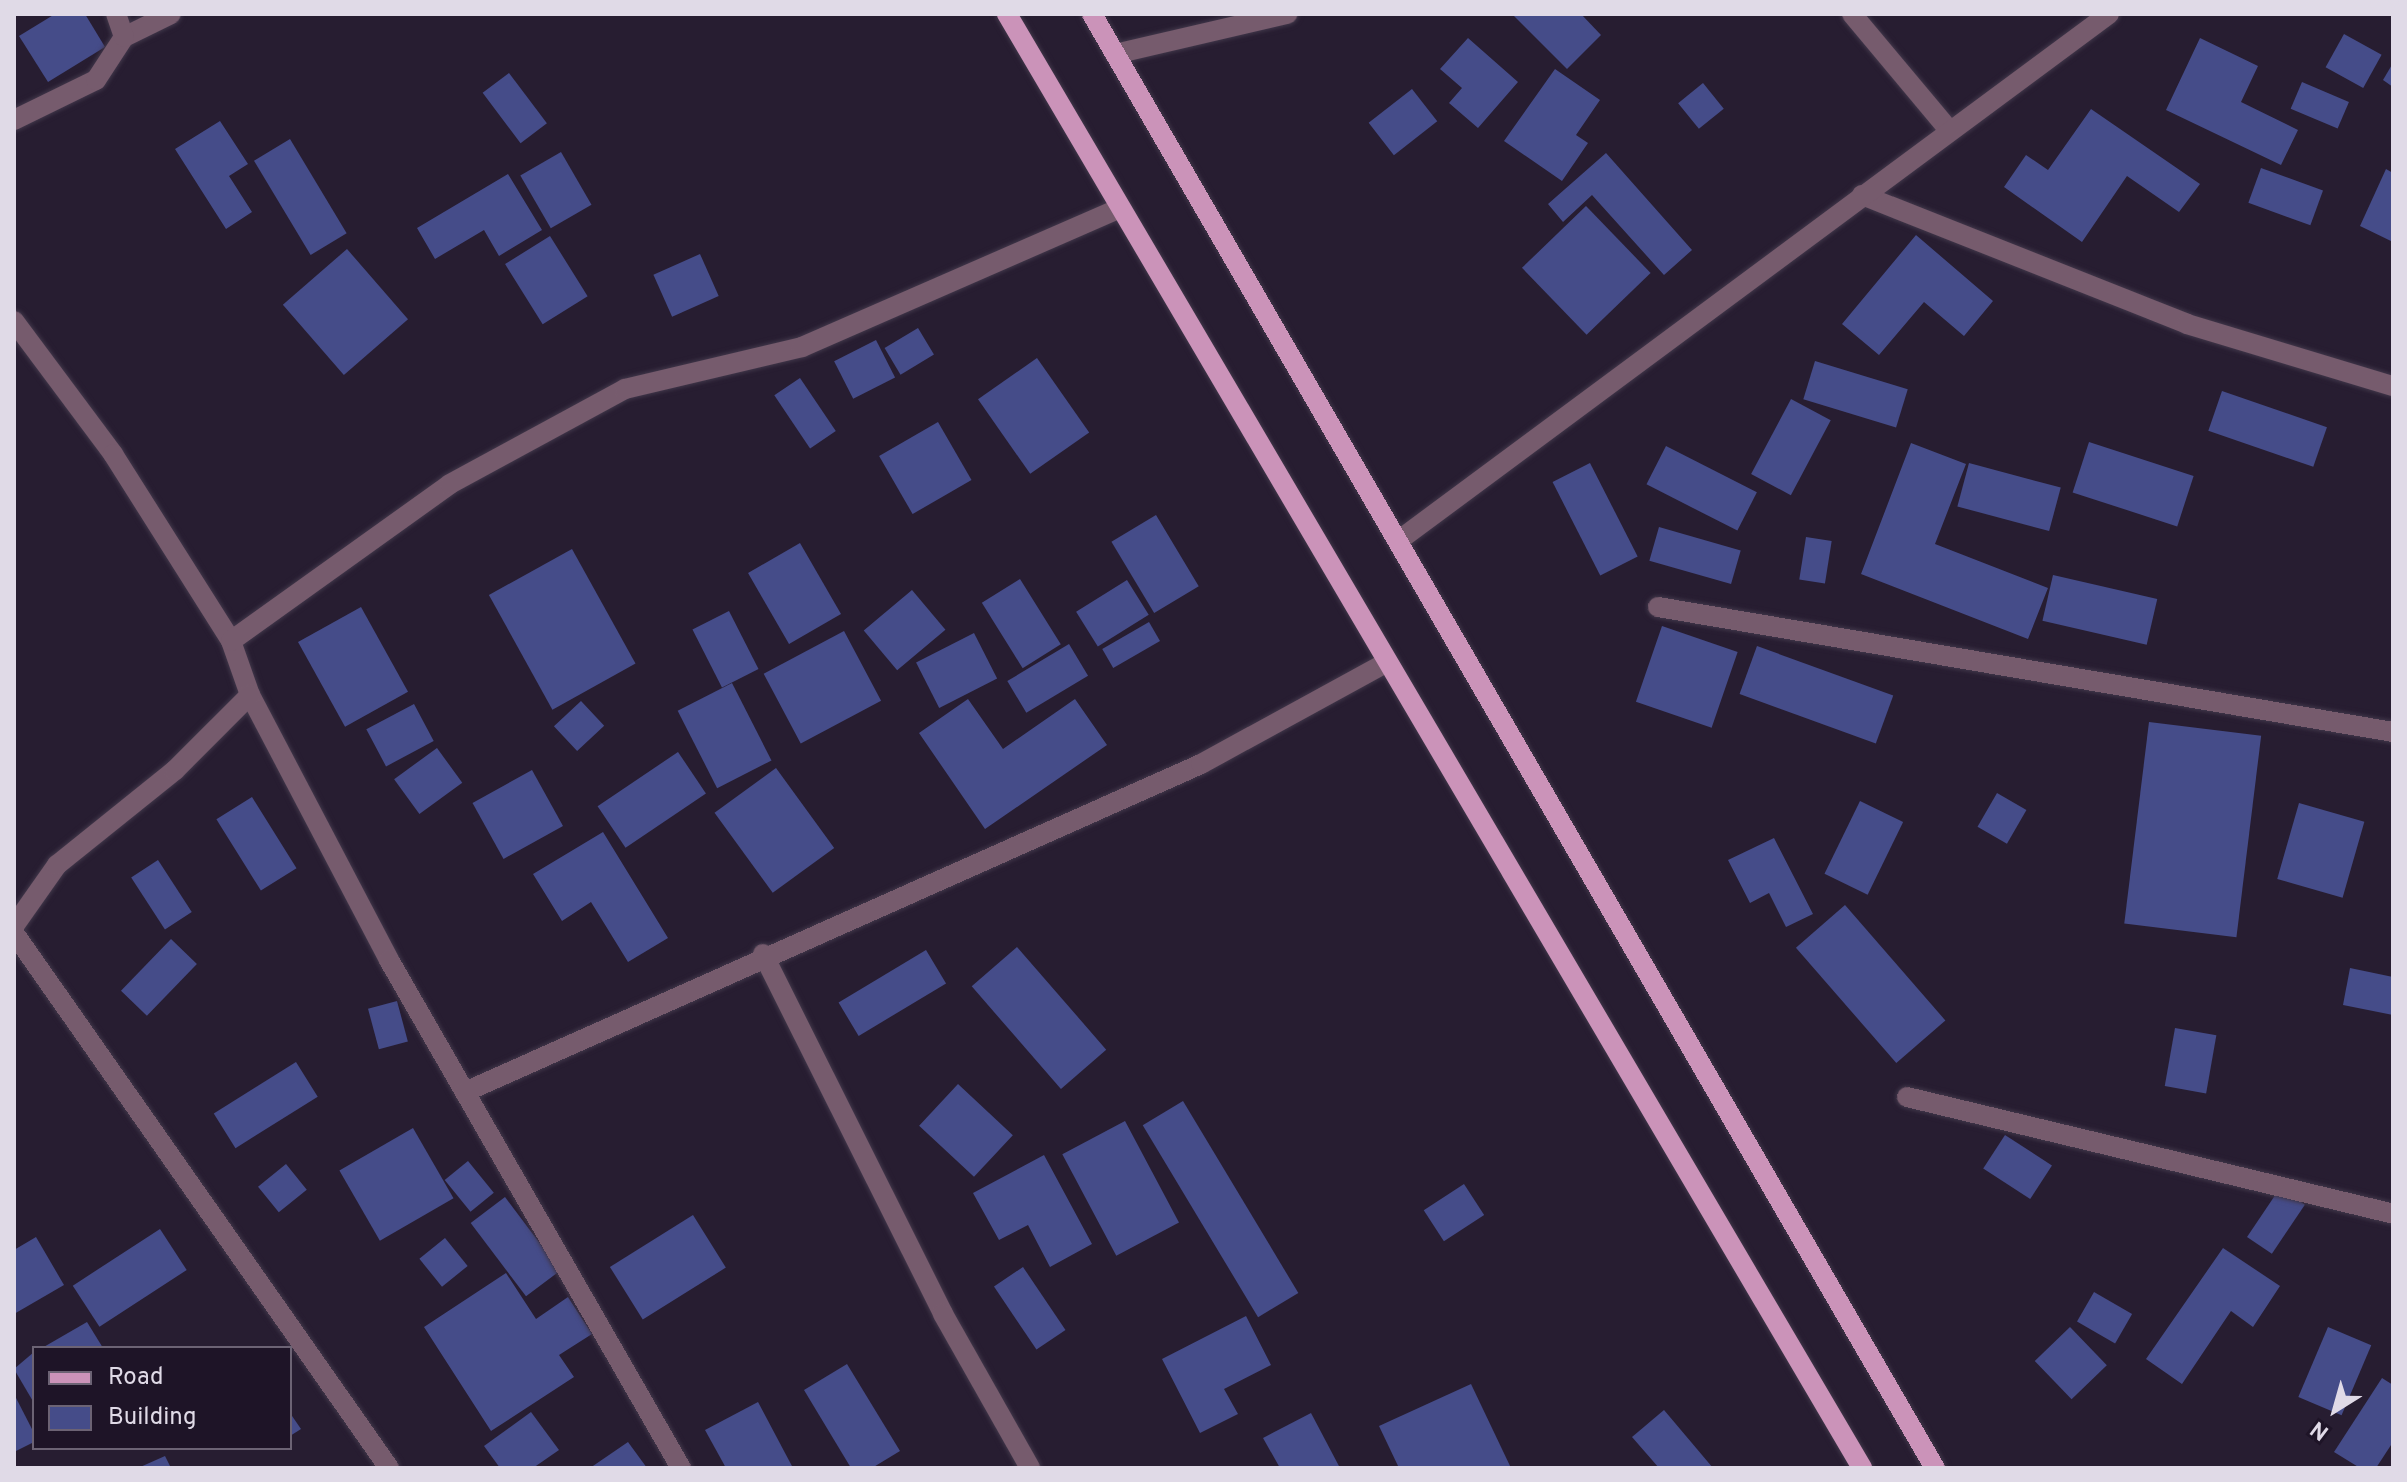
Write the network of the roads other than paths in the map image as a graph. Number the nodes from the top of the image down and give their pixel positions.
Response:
1 (116, 14) edge
2 (171, 14) edge
3 (1007, 14) edge
4 (1092, 14) edge
5 (1287, 14) edge
6 (1852, 14) edge
7 (2109, 14) edge
8 (124, 37) junction
9 (1115, 54) junction
10 (14, 120) edge
11 (1949, 130) junction
12 (1862, 195) junction
13 (1120, 208) junction
14 (14, 321) edge
15 (2393, 386) edge
16 (1398, 541) junction
17 (1658, 607) dead end
18 (231, 641) junction
19 (1387, 662) junction
20 (250, 695) junction
21 (2393, 732) edge
22 (14, 926) edge
23 (14, 933) edge
24 (763, 954) junction
25 (465, 1092) junction
26 (1907, 1097) dead end
27 (2393, 1214) edge
28 (389, 1468) edge
29 (681, 1468) edge
30 (1030, 1468) edge
31 (1862, 1468) edge
32 (1935, 1468) edge

1 - 8 street
2 - 8 street
3 - 13 main road
4 - 9 main road
5 - 9 street
6 - 11 street
7 - 11 street
8 - 10 street
9 - 16 main road
11 - 12 street
12 - 15 street
12 - 16 street
13 - 18 street
13 - 19 main road
14 - 18 street
16 - 32 main road
17 - 21 street
18 - 20 street
19 - 24 street
19 - 31 main road
20 - 22 street
20 - 25 street
23 - 28 street
24 - 25 street
24 - 30 street
25 - 29 street
26 - 27 street

